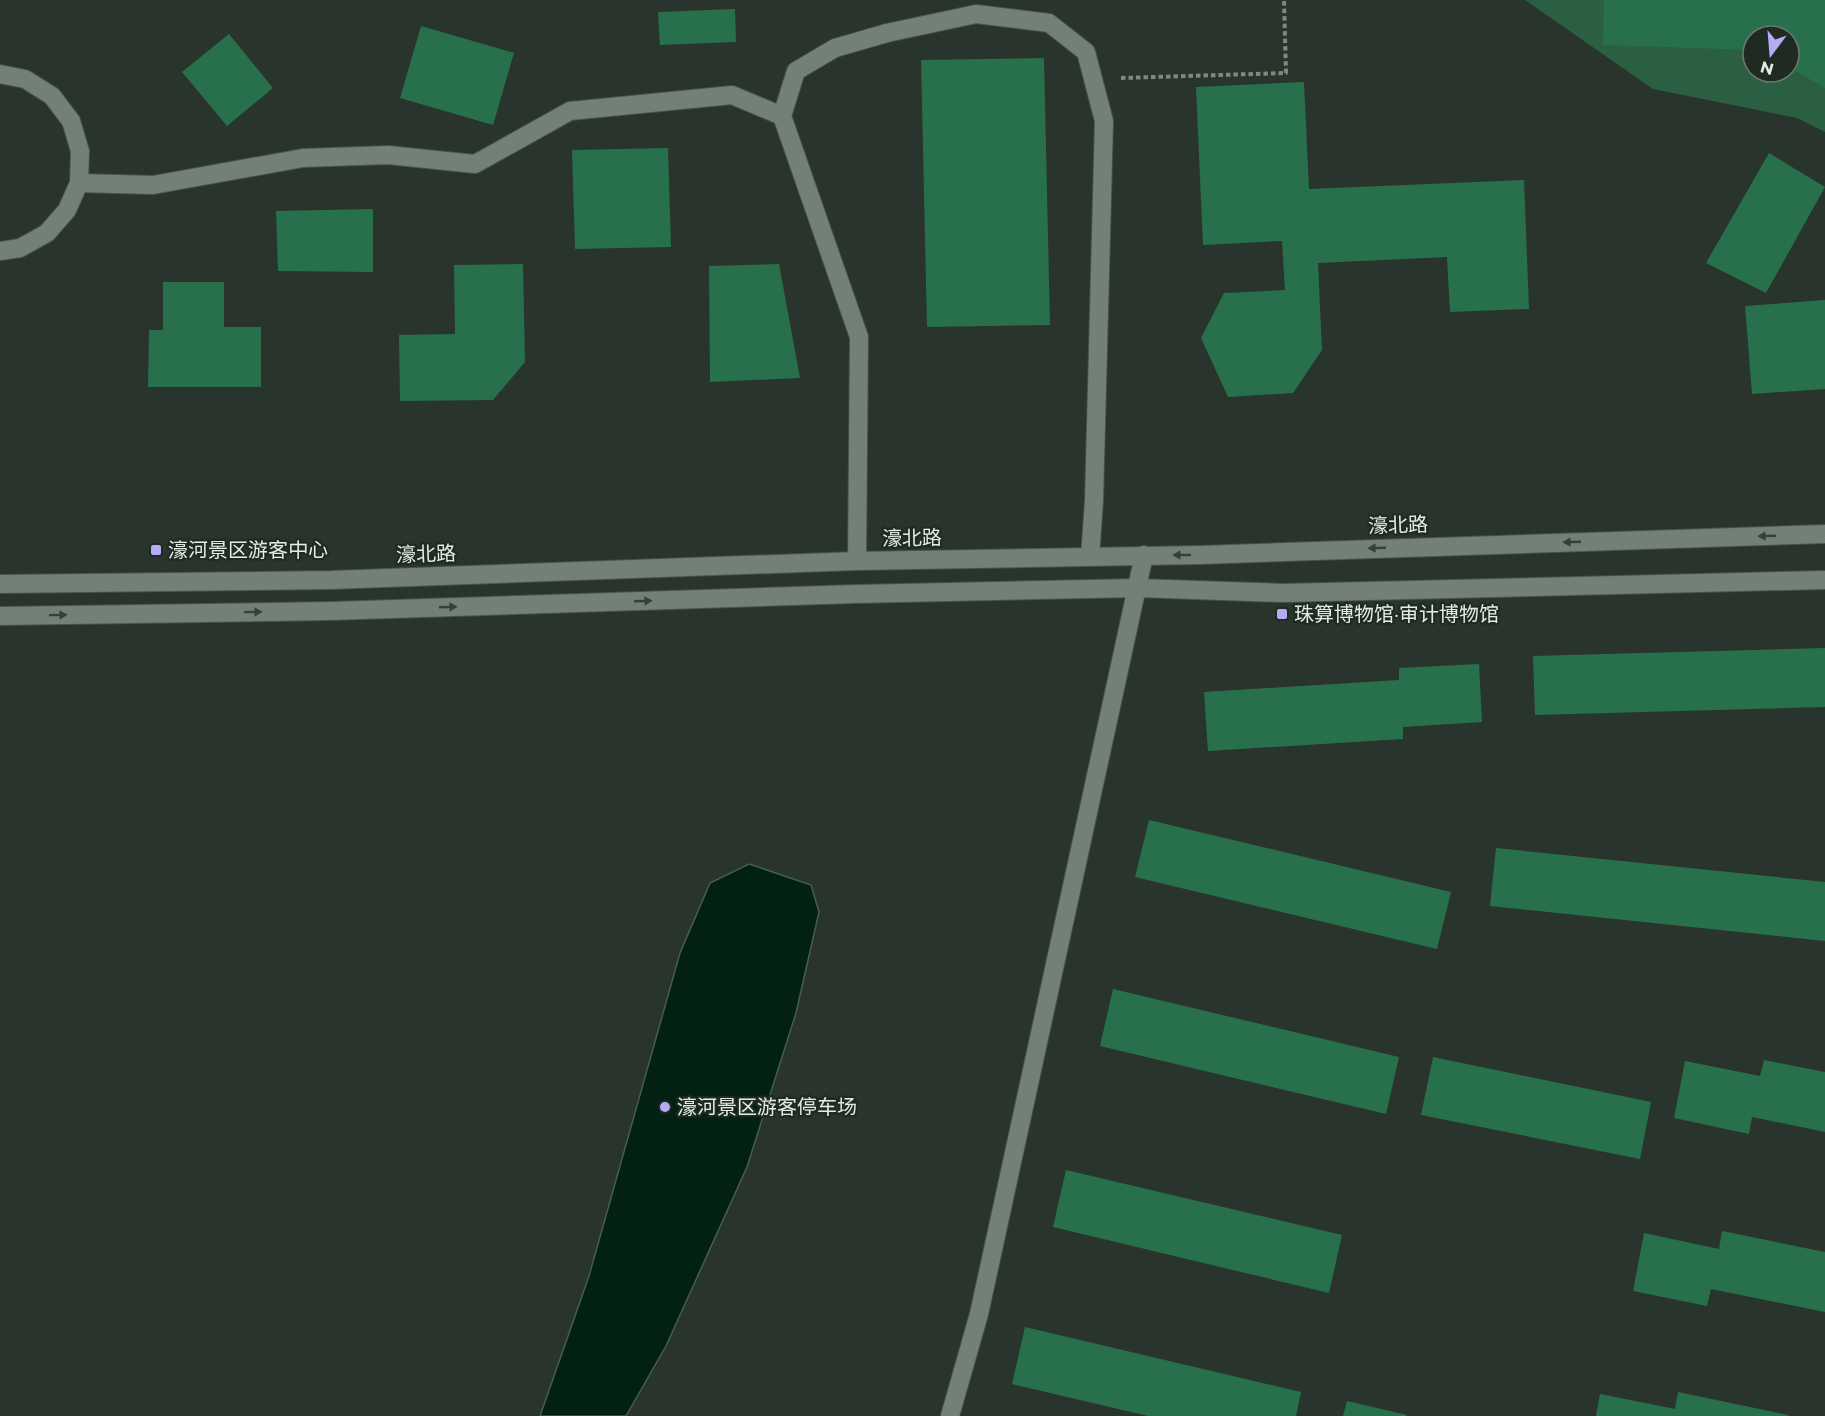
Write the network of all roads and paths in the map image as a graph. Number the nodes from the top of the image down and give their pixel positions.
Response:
1 (1284, 0) edge
2 (0, 74) edge
3 (1093, 79) junction
4 (782, 116) junction
5 (79, 183) junction
6 (0, 251) edge
7 (1825, 534) edge
8 (1144, 555) junction
9 (1090, 557) junction
10 (857, 561) junction
11 (1825, 580) edge
12 (0, 584) edge
13 (1137, 588) junction
14 (0, 616) edge
15 (950, 1416) edge

1 - 3 path
2 - 5 street
3 - 4 street
3 - 9 street
4 - 5 street
4 - 10 street
5 - 6 street
7 -> 8 street, 濠北路
8 - 9 street, 濠北路
8 - 13 street
9 - 10 street, 濠北路
10 - 12 street, 濠北路
11 - 13 street
14 -> 13 street
13 - 15 street

